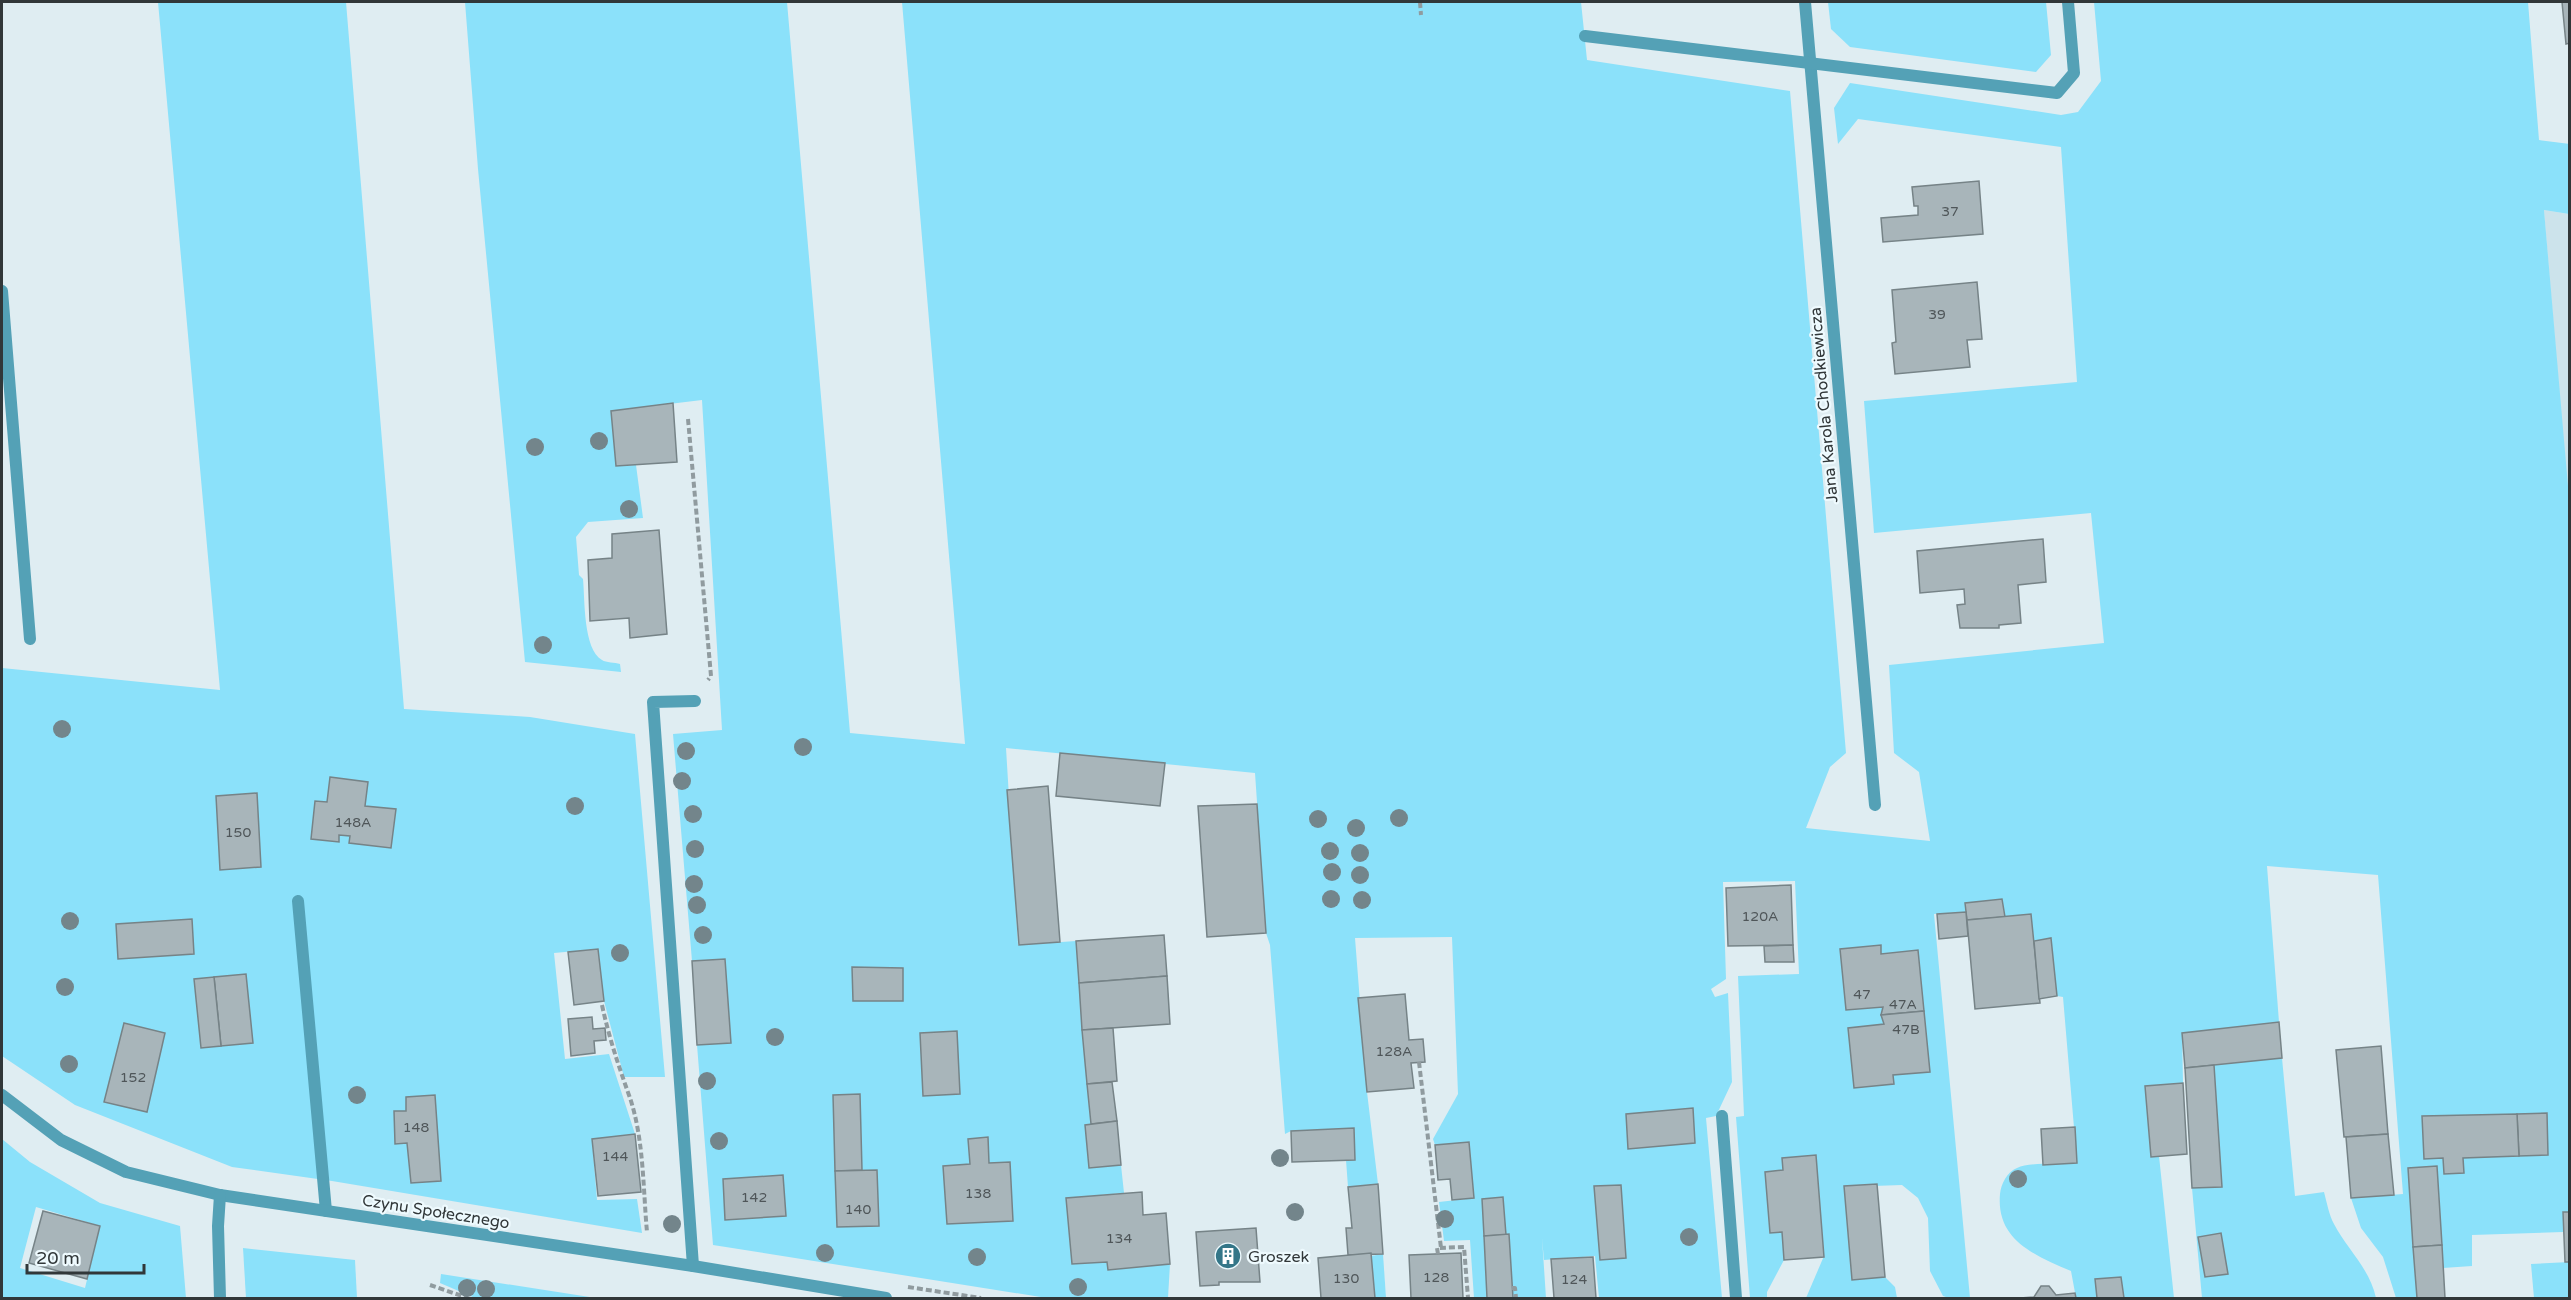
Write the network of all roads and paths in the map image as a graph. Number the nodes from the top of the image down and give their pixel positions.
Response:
1 (1420, 2) edge
2 (1804, 2) edge
3 (2068, 2) edge
4 (1421, 15) dead end
5 (1585, 36) dead end
6 (1810, 65) junction
7 (2, 291) edge
8 (688, 419) dead end
9 (30, 639) dead end
10 (695, 701) joint
11 (1875, 805) dead end
12 (298, 901) dead end
13 (602, 1005) dead end
14 (1419, 1062) dead end
15 (2, 1095) edge
16 (1722, 1116) dead end
17 (220, 1195) junction
18 (327, 1211) junction
19 (647, 1234) dead end
20 (1441, 1248) junction
21 (1438, 1254) dead end
22 (693, 1266) junction
23 (430, 1285) dead end
24 (1512, 1288) dead end
25 (220, 1299) edge
26 (468, 1299) edge
27 (886, 1299) edge
28 (1468, 1299) edge
29 (1516, 1299) edge
30 (1736, 1299) edge

1 - 4 path
2 - 6 street, Jana Karola Chodkiewicza
3 - 6 street
5 - 6 street
6 - 11 street, Jana Karola Chodkiewicza
7 - 9 street
8 - 10 path
10 - 22 street
12 - 18 street
13 - 19 path
14 - 20 path
15 - 17 street, Czynu Społecznego
16 - 30 street
17 - 18 street, Czynu Społecznego
17 - 25 street
18 - 22 street, Czynu Społecznego
20 - 21 path
20 - 28 path
22 - 27 street, Czynu Społecznego
23 - 26 path
24 - 29 path

